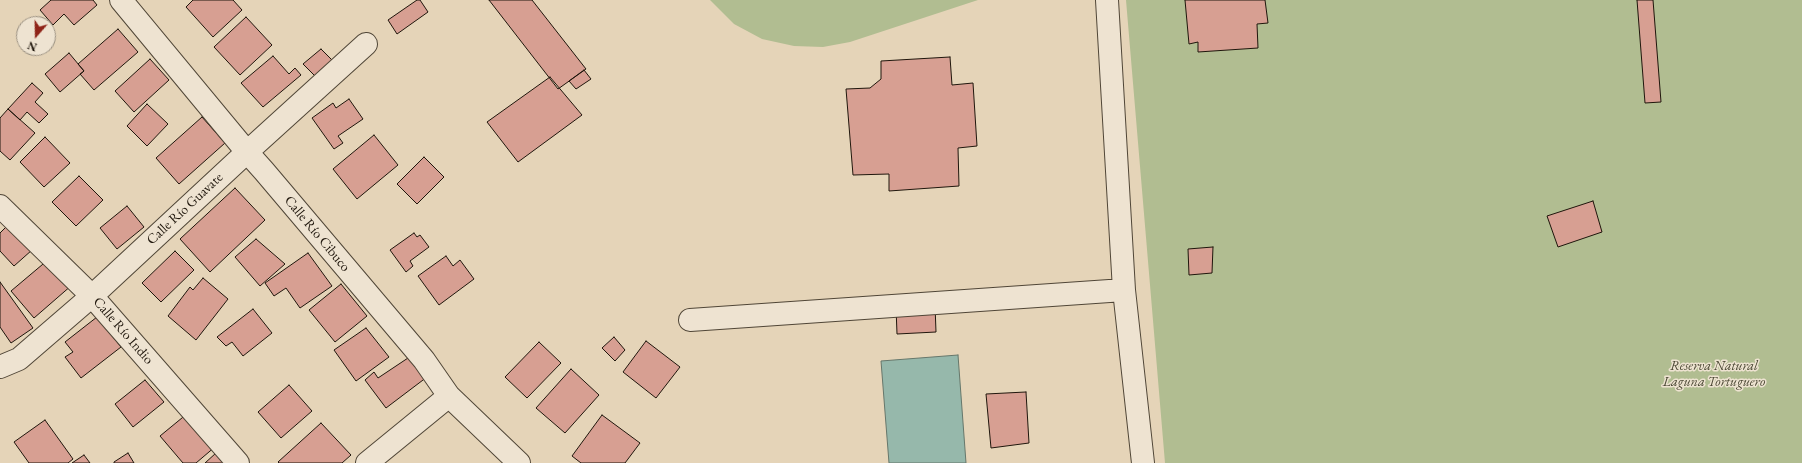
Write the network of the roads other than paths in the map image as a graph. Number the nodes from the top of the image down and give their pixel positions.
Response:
1 (121, 0) edge
2 (1106, 0) edge
3 (366, 44) dead end
4 (247, 152) junction
5 (0, 206) edge
6 (1124, 290) junction
7 (92, 296) junction
8 (690, 320) dead end
9 (0, 367) edge
10 (449, 396) junction
11 (238, 463) edge
12 (367, 463) edge
13 (519, 463) edge
14 (1143, 463) edge

1 - 4 street, Calle Río Cibuco
2 - 6 street
3 - 4 street, Calle Río Guavate
4 - 7 street, Calle Río Guavate
4 - 10 street, Calle Río Cibuco
5 - 7 street, Calle Río Indio
6 - 8 street
6 - 14 street
7 - 9 street, Calle Río Guavate
7 - 11 street, Calle Río Indio
10 - 12 street
10 - 13 street, Calle Río Cibuco

